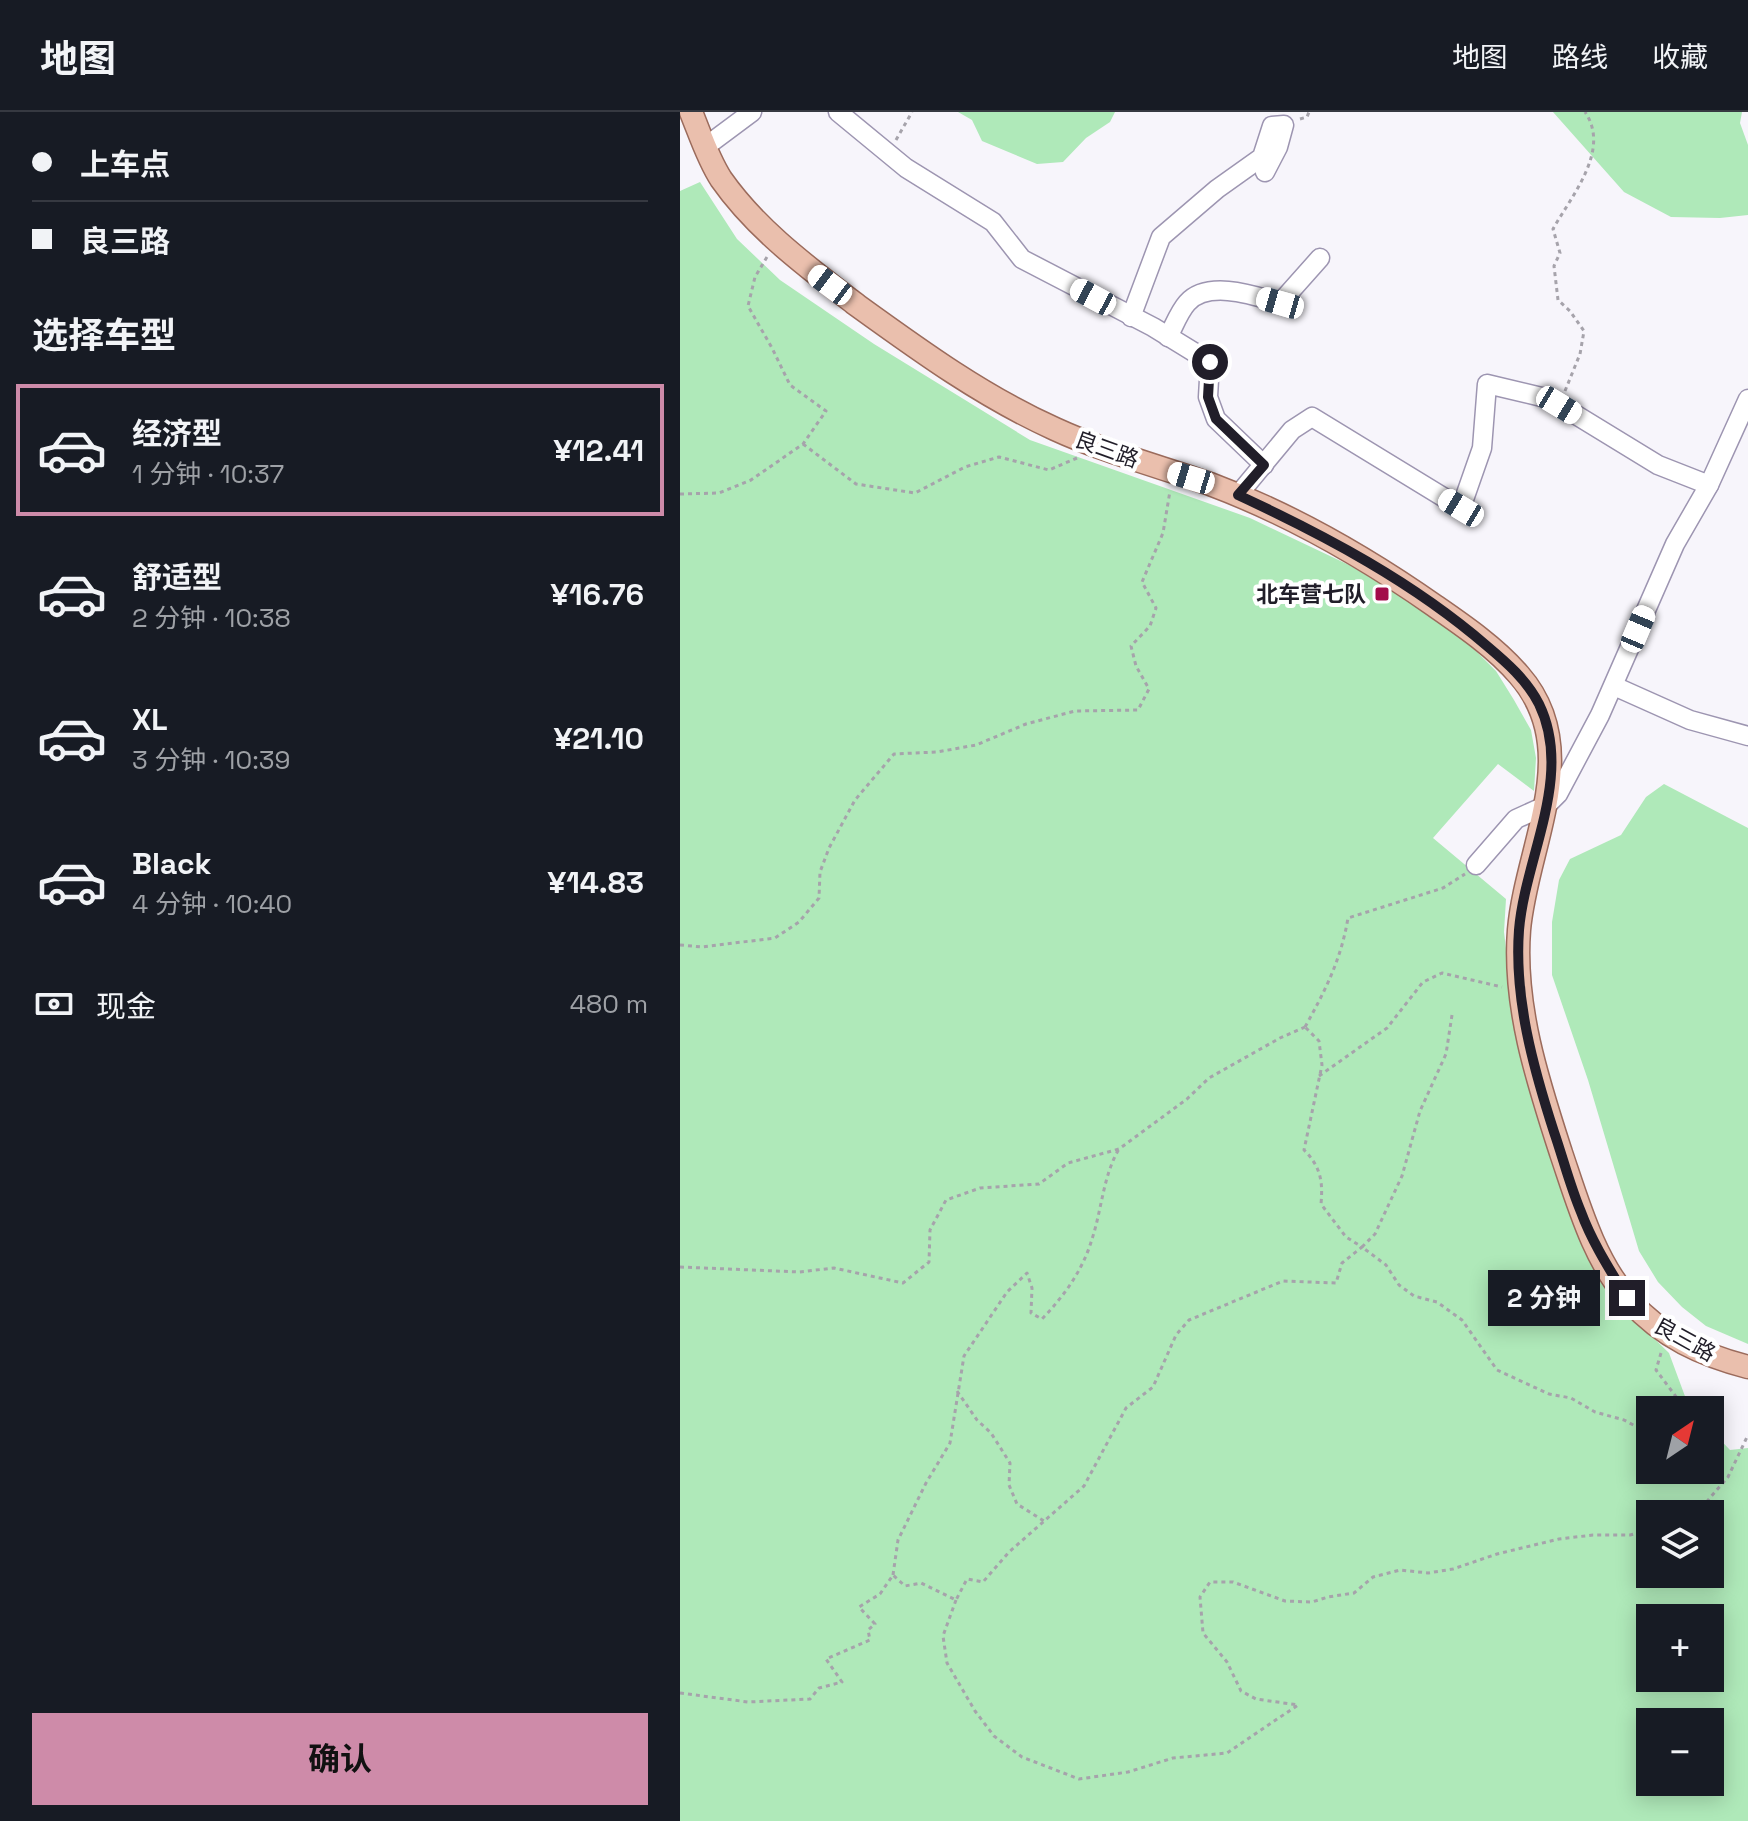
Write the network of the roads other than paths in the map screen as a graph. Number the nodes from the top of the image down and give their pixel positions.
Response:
1 (691, 112) edge
2 (752, 112) edge
3 (838, 112) edge
4 (705, 147) junction
5 (1265, 172) dead end
6 (1320, 258) dead end
7 (1131, 317) junction
8 (1168, 337) junction
9 (1748, 399) edge
10 (1264, 465) junction
11 (1709, 485) junction
12 (1238, 495) junction
13 (1614, 686) junction
14 (1748, 736) edge
15 (1547, 805) junction
16 (1476, 865) road end
17 (1748, 1367) edge

1 - 4 main road, 良三路
2 - 4 street
3 - 7 street
4 - 12 main road, 良三路
5 - 7 street
6 - 8 street
7 - 8 street
8 - 10 street
9 - 11 street
10 - 11 street
10 - 12 street
11 - 13 street
12 - 15 main road, 良三路
13 - 14 street
13 - 15 street
15 - 16 street
15 - 17 main road, 良三路

